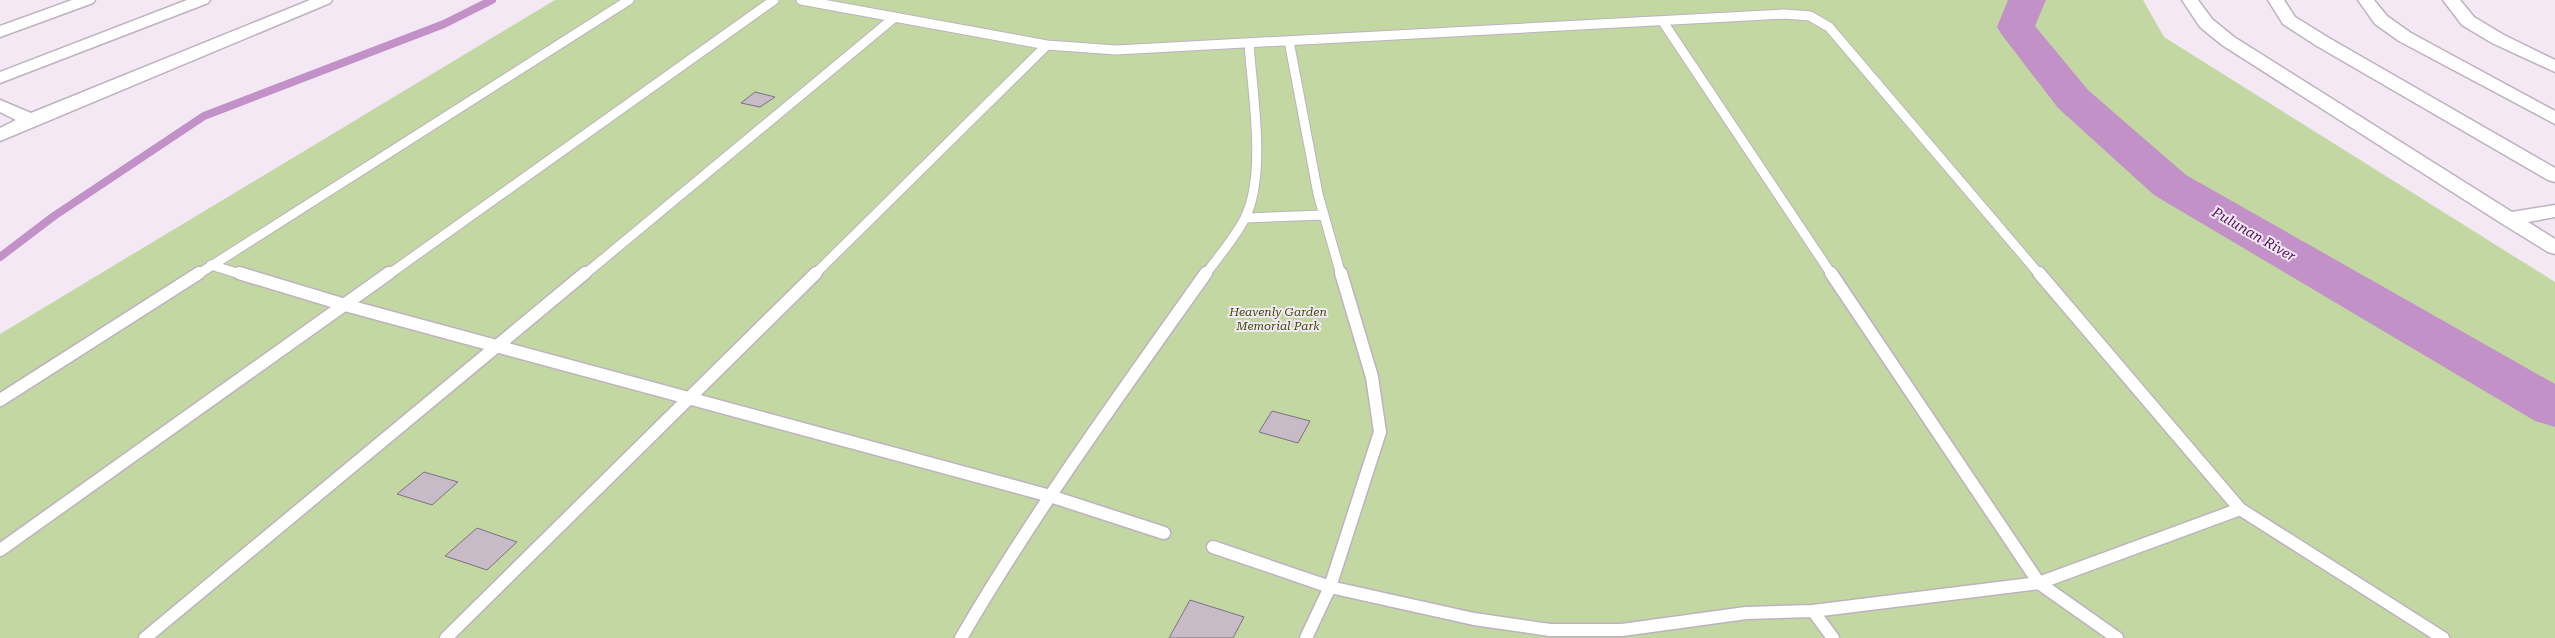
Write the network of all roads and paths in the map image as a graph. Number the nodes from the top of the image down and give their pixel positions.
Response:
1 (87, 0) edge
2 (202, 0) edge
3 (324, 0) edge
4 (629, 0) edge
5 (774, 0) edge
6 (801, 0) edge
7 (2190, 0) edge
8 (2276, 0) edge
9 (2366, 0) edge
10 (2451, 0) edge
11 (895, 17) junction
12 (1663, 22) junction
13 (0, 32) edge
14 (1289, 41) junction
15 (1249, 43) junction
16 (1047, 45) junction
17 (2555, 67) edge
18 (0, 78) edge
19 (0, 105) edge
20 (2555, 118) edge
21 (30, 120) junction
22 (0, 135) edge
23 (2555, 176) edge
24 (2555, 211) edge
25 (1323, 215) junction
26 (1245, 218) junction
27 (2508, 219) junction
28 (2555, 248) edge
29 (210, 265) junction
30 (345, 305) junction
31 (498, 345) junction
32 (691, 398) junction
33 (0, 400) edge
34 (1050, 496) junction
35 (2240, 509) junction
36 (1164, 532) dead end
37 (1213, 547) dead end
38 (0, 550) edge
39 (2039, 583) junction
40 (1330, 587) junction
41 (1813, 611) junction
42 (145, 638) edge
43 (446, 638) edge
44 (961, 638) edge
45 (1306, 638) edge
46 (1833, 638) edge
47 (2117, 638) edge
48 (2443, 638) edge

1 - 13 street
2 - 18 street
3 - 21 street
4 - 29 lane
5 - 30 lane
6 - 11 lane
7 - 27 street
8 - 23 street
9 - 20 street
10 - 17 street
11 - 16 lane
11 - 31 lane
12 - 14 lane
12 - 35 lane
12 - 39 lane
14 - 15 lane
14 - 25 lane
15 - 16 lane
15 - 26 lane
16 - 32 lane
19 - 21 street
21 - 22 street
24 - 27 street
25 - 26 lane
25 - 40 lane
26 - 34 lane
27 - 28 street
29 - 30 lane
29 - 33 lane
30 - 31 lane
30 - 38 lane
31 - 32 lane
31 - 42 lane
32 - 34 lane
32 - 43 lane
34 - 36 lane
34 - 44 lane
35 - 39 lane
35 - 48 lane
37 - 40 lane
39 - 41 lane
39 - 47 lane
40 - 41 lane
40 - 45 lane
41 - 46 lane

